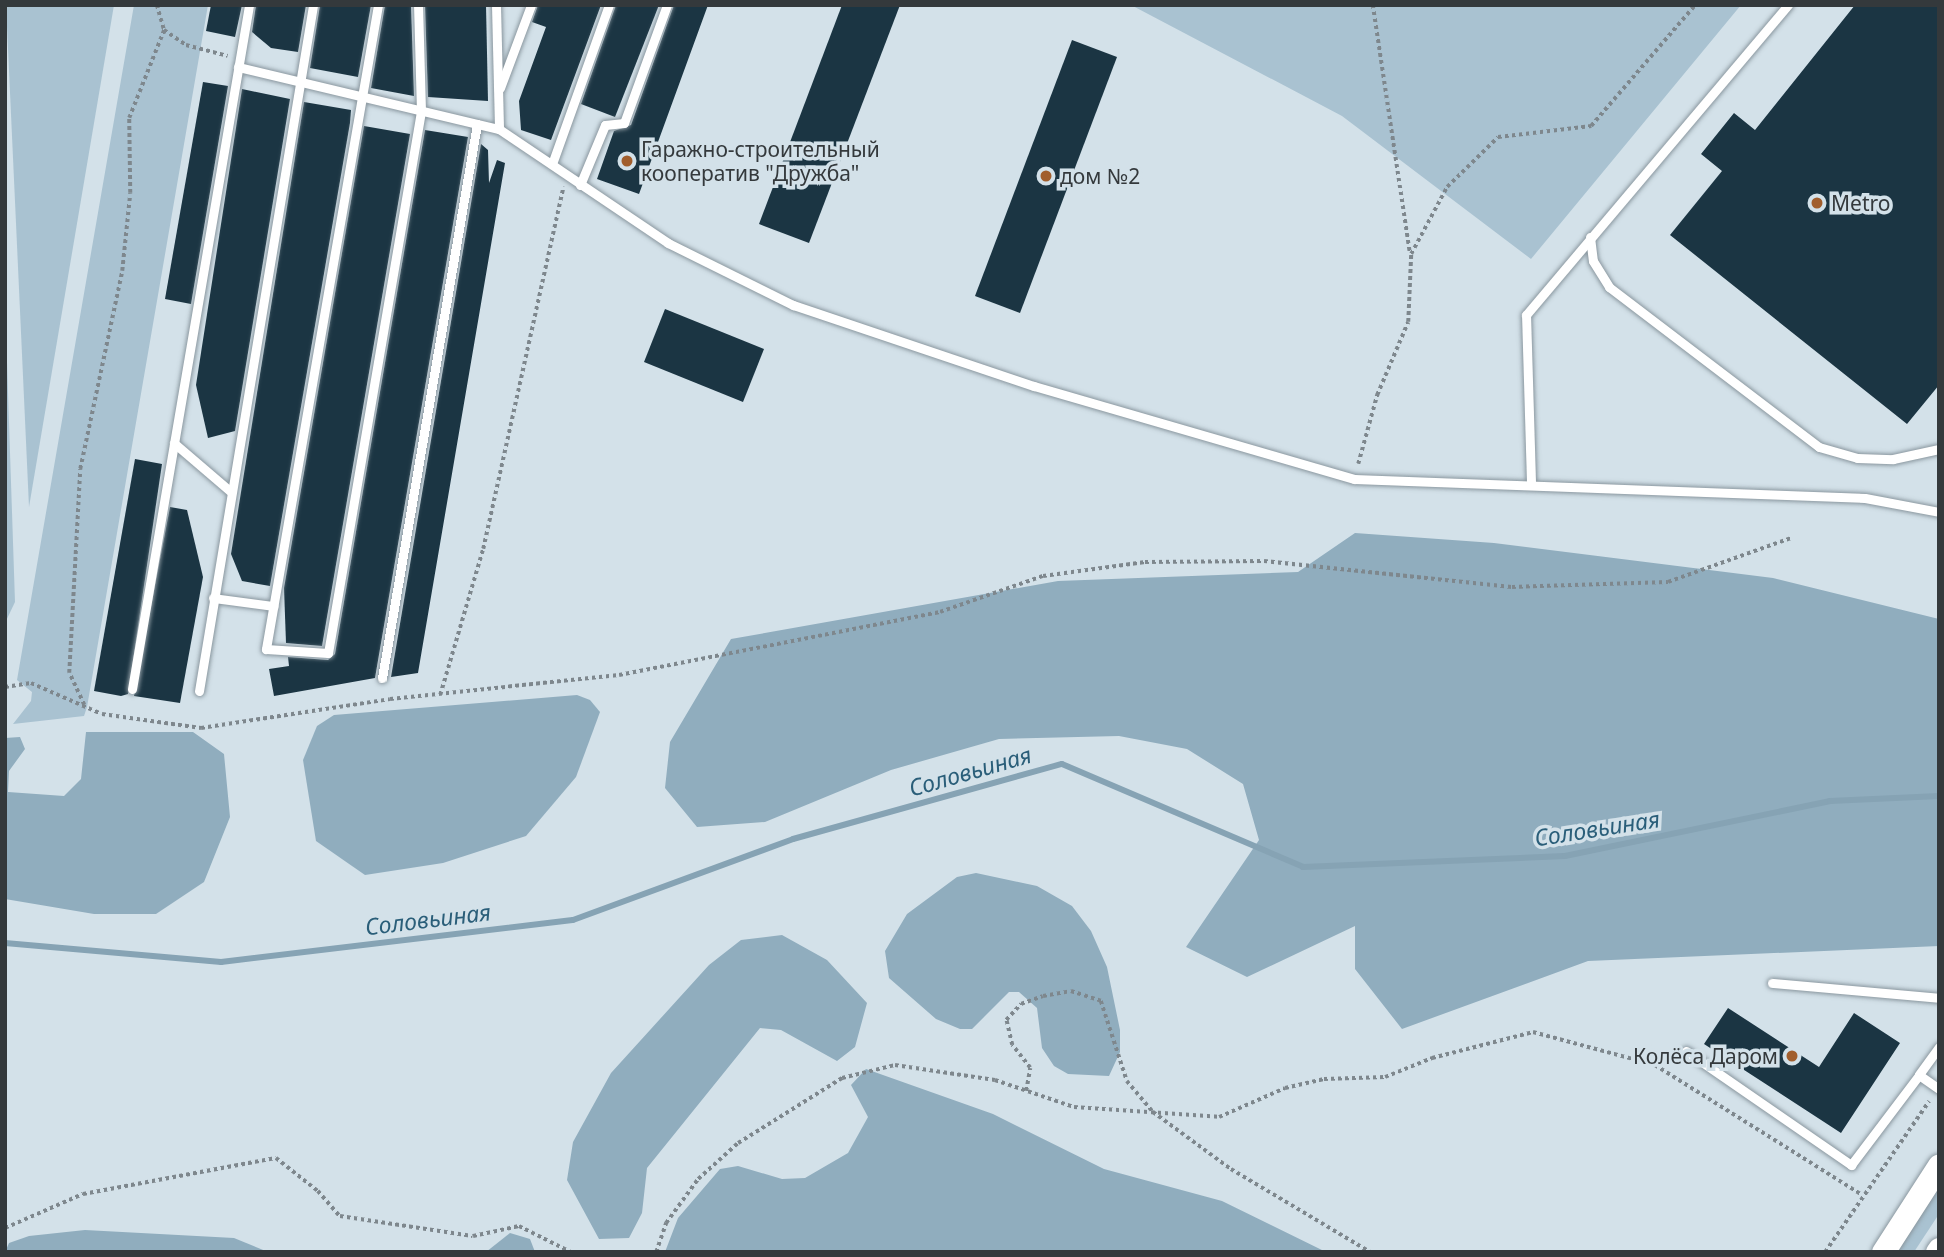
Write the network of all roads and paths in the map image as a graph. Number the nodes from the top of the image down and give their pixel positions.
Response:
1 (157, 5) edge
2 (249, 5) edge
3 (313, 5) edge
4 (378, 5) edge
5 (418, 5) edge
6 (496, 5) edge
7 (531, 5) edge
8 (609, 5) edge
9 (667, 5) edge
10 (1373, 5) edge
11 (1695, 5) edge
12 (1788, 5) edge
13 (163, 30) junction
14 (239, 63) junction
15 (299, 80) junction
16 (498, 93) junction
17 (361, 94) junction
18 (421, 111) junction
19 (477, 124) junction
20 (499, 129) junction
21 (552, 164) junction
22 (566, 175) junction
23 (580, 185) junction
24 (1590, 237) junction
25 (1411, 254) junction
26 (174, 443) junction
27 (1939, 449) edge
28 (1354, 479) junction
29 (1531, 482) junction
30 (230, 491) junction
31 (1939, 512) edge
32 (1791, 538) dead end
33 (213, 598) junction
34 (273, 606) junction
35 (382, 678) dead end
36 (5, 687) edge
37 (132, 689) dead end
38 (199, 691) dead end
39 (440, 695) junction
40 (85, 706) junction
41 (1772, 983) dead end
42 (1939, 998) edge
43 (1939, 1047) edge
44 (1686, 1051) dead end
45 (1919, 1075) junction
46 (1939, 1089) edge
47 (1026, 1091) junction
48 (1153, 1112) junction
49 (1939, 1165) edge
50 (1862, 1195) junction
51 (5, 1228) edge
52 (571, 1252) edge
53 (656, 1252) edge
54 (1370, 1252) edge
55 (1825, 1252) edge
56 (1882, 1252) edge

1 - 13 path
2 - 14 lane
3 - 15 lane
4 - 17 lane
5 - 18 lane
6 - 16 lane
7 - 16 lane
8 - 21 lane
9 - 23 lane
10 - 25 path
11 - 25 path
12 - 24 lane
13 - 14 path
13 - 40 path
14 - 15 lane
14 - 26 lane
15 - 17 lane
15 - 30 lane
16 - 20 lane
17 - 18 lane
17 - 34 lane
18 - 19 lane
18 - 34 lane
19 - 20 lane
19 - 35 lane
20 - 21 lane
21 - 22 lane
22 - 23 lane
22 - 39 path
23 - 28 lane
24 - 27 lane
24 - 29 lane
25 - 28 path
26 - 30 lane
26 - 37 lane
28 - 29 lane
29 - 31 lane
30 - 33 lane
32 - 39 path
33 - 34 lane
33 - 38 lane
36 - 40 path
39 - 40 path
41 - 42 lane
43 - 45 lane
44 - 45 lane
45 - 46 lane
46 - 50 path
47 - 48 path
47 - 48 path
47 - 53 path
48 - 50 path
48 - 54 path
49 - 56 main road
50 - 55 path
51 - 52 path

